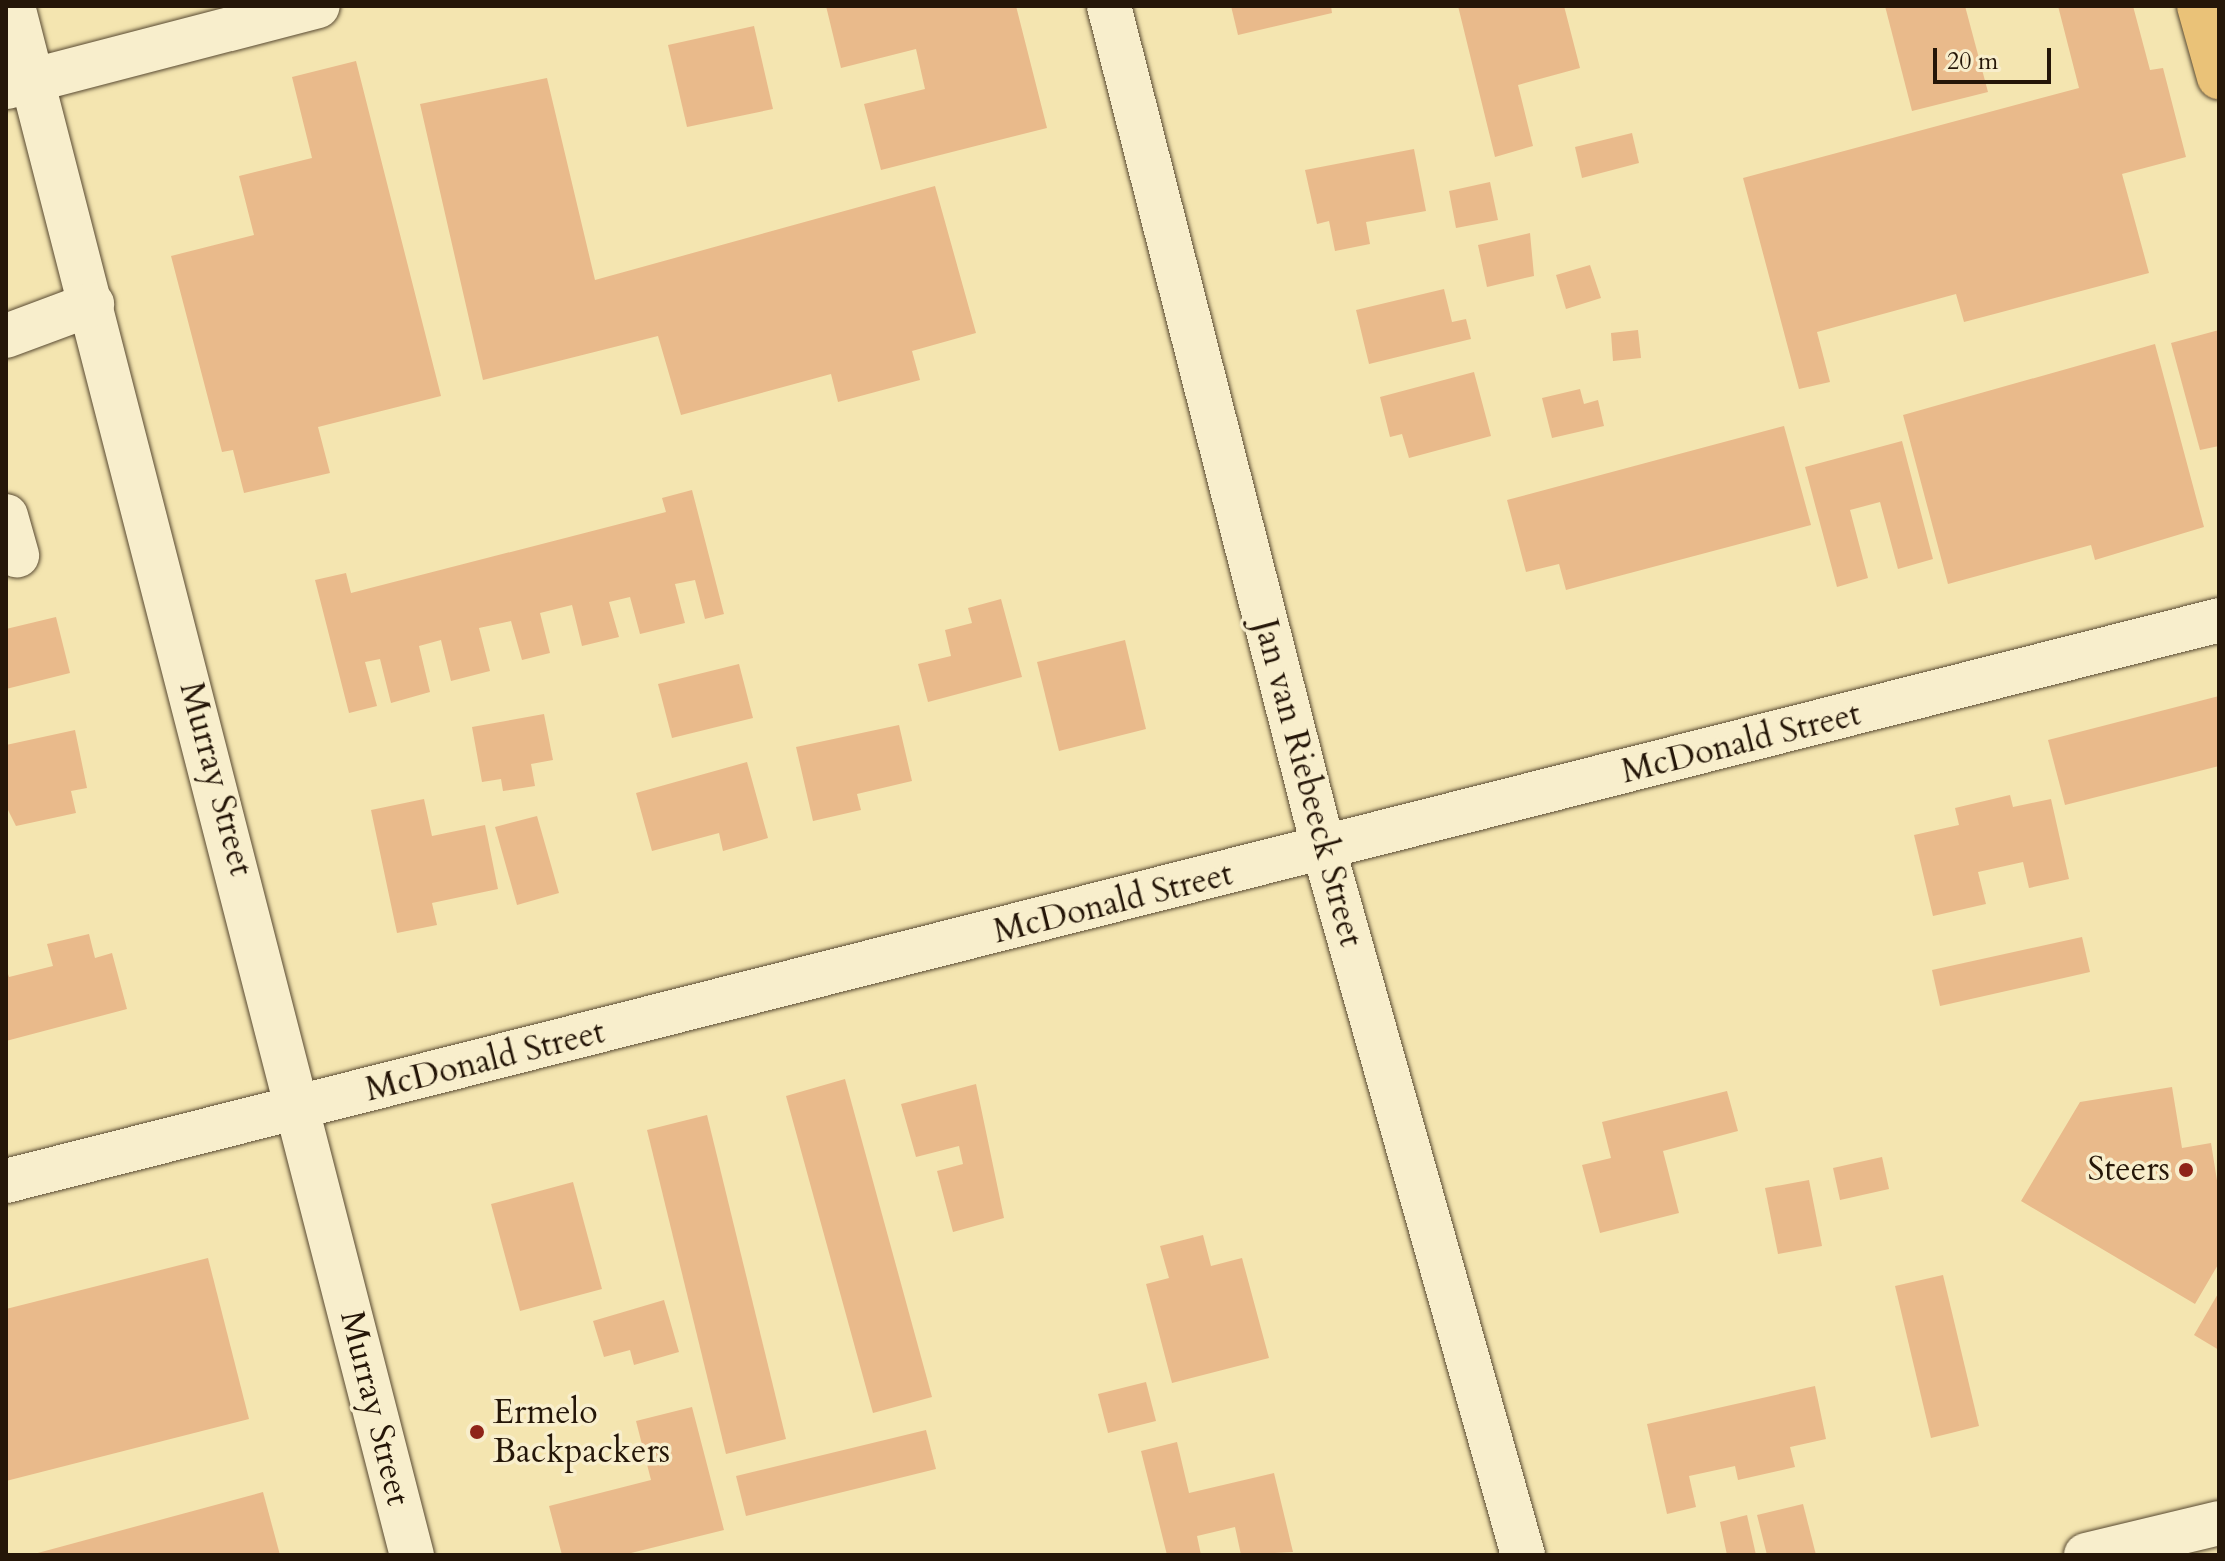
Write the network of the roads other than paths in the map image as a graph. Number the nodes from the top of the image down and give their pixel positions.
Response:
1 (13, 6) edge
2 (318, 6) edge
3 (1109, 6) edge
4 (2199, 6) edge
5 (2219, 77) edge
6 (20, 83) edge
7 (92, 304) junction
8 (6, 336) edge
9 (2219, 620) edge
10 (1324, 850) junction
11 (302, 1107) junction
12 (6, 1181) edge
13 (2219, 1523) edge
14 (412, 1555) edge
15 (1523, 1555) edge
16 (2086, 1555) edge

1 - 6 street, Murray Street
2 - 6 street
3 - 10 street, Jan van Riebeeck Street
4 - 5 highway
6 - 7 street, Murray Street
7 - 8 street
7 - 11 street, Murray Street
9 - 10 street, McDonald Street
10 - 11 street, McDonald Street
10 - 15 street, Jan van Riebeeck Street
11 - 12 street, McDonald Street
11 - 14 street, Murray Street
13 - 16 street

